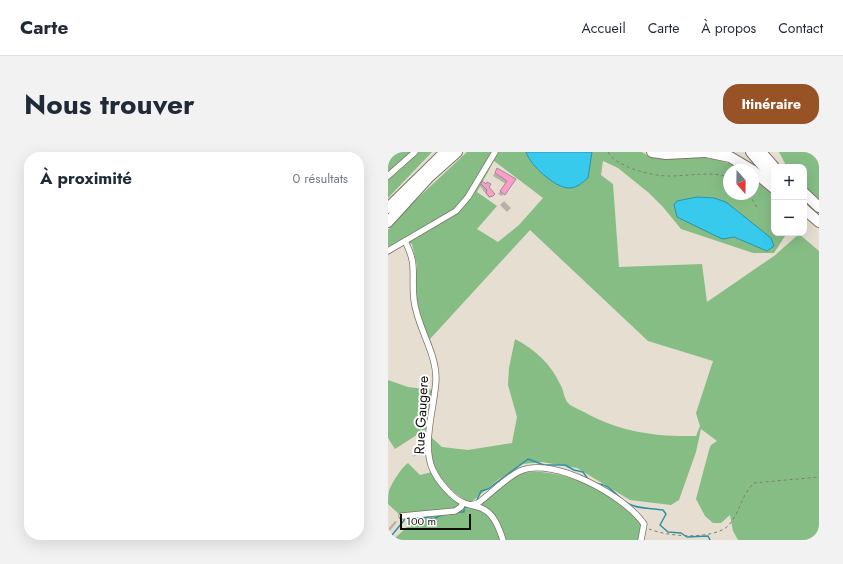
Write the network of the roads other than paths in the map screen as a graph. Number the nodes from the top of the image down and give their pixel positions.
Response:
1 (414, 152) edge
2 (445, 152) edge
3 (457, 152) edge
4 (495, 152) edge
5 (652, 152) edge
6 (705, 152) edge
7 (751, 152) edge
8 (761, 152) edge
9 (770, 152) edge
10 (742, 164) edge
11 (771, 164) edge
12 (779, 164) edge
13 (771, 175) edge
14 (388, 176) edge
15 (759, 176) edge
16 (771, 186) edge
17 (807, 196) edge
18 (806, 200) edge
19 (819, 207) edge
20 (388, 208) edge
21 (807, 212) edge
22 (819, 212) edge
23 (807, 217) edge
24 (388, 222) edge
25 (819, 222) edge
26 (819, 227) edge
27 (405, 241) junction
28 (388, 251) edge
29 (463, 503) junction
30 (470, 505) junction
31 (402, 516) dead end
32 (503, 540) edge
33 (641, 540) edge

1 - 14 street
2 - 20 highway
3 - 24 highway
4 - 27 street
5 - 6 highway
6 - 10 highway
7 - 13 highway
8 - 11 highway
9 - 12 highway
15 - 16 highway
17 - 19 highway
18 - 22 highway
21 - 25 highway
23 - 26 highway
27 - 28 street
27 - 29 street, Rue Gaugere
29 - 30 street, Rue Gaugere
29 - 31 street
30 - 32 street, Rue Gaugere
30 - 33 street

